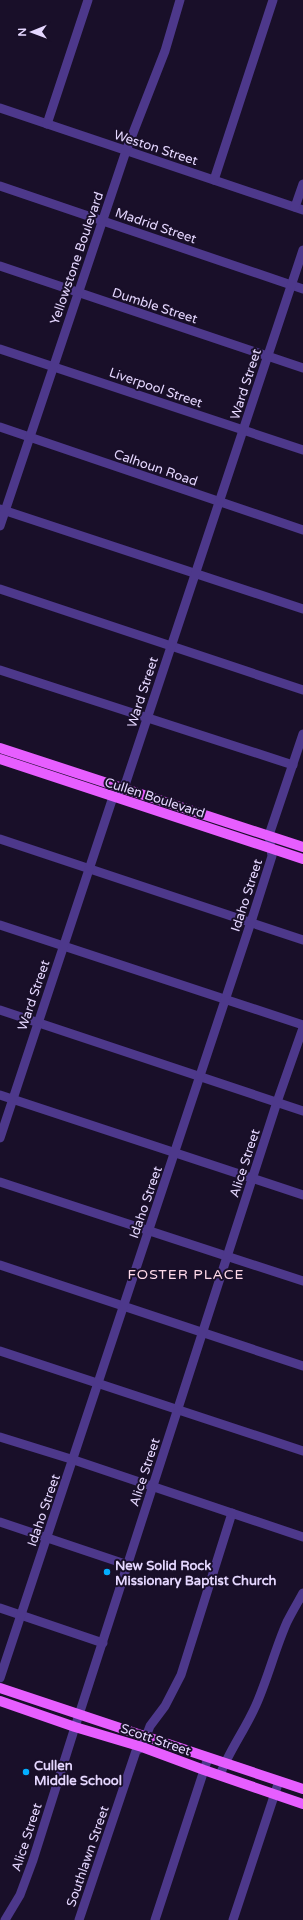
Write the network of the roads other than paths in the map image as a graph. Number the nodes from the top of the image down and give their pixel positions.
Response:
1 (88, 0) edge
2 (180, 0) edge
3 (272, 0) edge
4 (0, 108) edge
5 (47, 124) junction
6 (126, 151) junction
7 (214, 180) junction
8 (303, 184) edge
9 (0, 186) edge
10 (299, 209) edge
11 (102, 220) junction
12 (303, 250) edge
13 (0, 266) edge
14 (291, 285) junction
15 (303, 289) edge
16 (78, 293) junction
17 (0, 349) edge
18 (268, 356) junction
19 (54, 366) junction
20 (303, 368) edge
21 (0, 427) edge
22 (243, 430) junction
23 (29, 438) junction
24 (303, 450) edge
25 (219, 502) junction
26 (3, 510) edge
27 (0, 526) edge
28 (303, 530) edge
29 (195, 573) junction
30 (0, 590) edge
31 (303, 610) edge
32 (171, 646) junction
33 (0, 670) edge
34 (303, 690) edge
35 (147, 718) junction
36 (303, 734) edge
37 (0, 748) edge
38 (0, 759) edge
39 (28, 763) junction
40 (293, 765) junction
41 (122, 788) junction
42 (113, 797) junction
43 (197, 812) junction
44 (193, 823) junction
45 (269, 835) junction
46 (0, 839) edge
47 (303, 847) edge
48 (272, 849) junction
49 (303, 860) edge
50 (89, 869) junction
51 (251, 922) junction
52 (0, 925) edge
53 (303, 940) edge
54 (64, 946) junction
55 (226, 998) junction
56 (0, 1010) edge
57 (37, 1022) junction
58 (303, 1025) edge
59 (303, 1028) edge
60 (200, 1077) junction
61 (0, 1095) edge
62 (12, 1099) junction
63 (277, 1102) junction
64 (303, 1111) edge
65 (0, 1138) edge
66 (176, 1154) junction
67 (253, 1179) junction
68 (0, 1182) edge
69 (303, 1195) edge
70 (149, 1230) junction
71 (227, 1256) junction
72 (0, 1265) edge
73 (303, 1281) edge
74 (122, 1307) junction
75 (203, 1333) junction
76 (0, 1351) edge
77 (303, 1366) edge
78 (98, 1384) junction
79 (178, 1409) junction
80 (0, 1437) edge
81 (303, 1451) edge
82 (74, 1460) junction
83 (153, 1488) junction
84 (232, 1513) junction
85 (0, 1522) edge
86 (47, 1537) junction
87 (303, 1537) edge
88 (128, 1565) junction
89 (303, 1593) edge
90 (0, 1608) edge
91 (22, 1615) junction
92 (103, 1643) junction
93 (0, 1678) edge
94 (0, 1688) edge
95 (0, 1701) edge
96 (79, 1714) junction
97 (75, 1727) junction
98 (147, 1737) junction
99 (142, 1747) junction
100 (208, 1758) junction
101 (224, 1764) junction
102 (204, 1770) junction
103 (220, 1776) junction
104 (279, 1782) junction
105 (303, 1790) edge
106 (274, 1795) junction
107 (303, 1804) edge
108 (4, 1917) edge
109 (79, 1920) edge
110 (155, 1920) edge
111 (233, 1920) edge

1 - 5 street
2 - 6 street, Yellowstone Boulevard
3 - 7 street
4 - 5 street, Weston Street
5 - 6 street, Weston Street
6 - 7 street, Weston Street
6 - 11 street, Yellowstone Boulevard
7 - 10 street, Weston Street
8 - 10 street
9 - 11 street, Madrid Street
11 - 14 street, Madrid Street
11 - 16 street, Yellowstone Boulevard
12 - 14 street, Ward Street
13 - 16 street, Dumble Street
14 - 15 street, Madrid Street
14 - 18 street, Ward Street
16 - 18 street, Dumble Street
16 - 19 street, Yellowstone Boulevard
17 - 19 street, Liverpool Street
18 - 20 street, Dumble Street
18 - 22 street, Ward Street
19 - 22 street, Liverpool Street
19 - 23 street, Yellowstone Boulevard
21 - 23 street, Calhoun Road
22 - 24 street, Liverpool Street
22 - 25 street, Ward Street
23 - 25 street, Calhoun Road
23 - 26 street, Yellowstone Boulevard
25 - 28 street, Calhoun Road
25 - 29 street, Ward Street
26 - 27 street, Yellowstone Boulevard
26 - 29 street
29 - 31 street
29 - 32 street, Ward Street
30 - 32 street
32 - 34 street
32 - 35 street, Ward Street
33 - 35 street
35 - 40 street
35 - 41 street, Ward Street
36 - 40 street
37 - 39 main road, Cullen Boulevard
38 - 39 main road, Cullen Boulevard
39 - 41 main road, Cullen Boulevard
39 - 42 main road, Cullen Boulevard
40 - 45 street
41 - 42 street, Ward Street
41 - 43 main road, Cullen Boulevard
42 - 44 main road, Cullen Boulevard
42 - 50 street, Ward Street
43 - 44 main road
43 - 45 main road, Cullen Boulevard
44 - 48 main road, Cullen Boulevard
45 - 47 main road, Cullen Boulevard
45 - 48 street, Idaho Street
46 - 50 street
48 - 49 main road, Cullen Boulevard
48 - 51 street, Idaho Street
50 - 51 street
50 - 54 street, Ward Street
51 - 53 street
51 - 55 street, Idaho Street
52 - 54 street
54 - 55 street
54 - 57 street, Ward Street
55 - 58 street
55 - 60 street, Idaho Street
56 - 57 street
57 - 60 street
57 - 62 street, Ward Street
59 - 63 street, Alice Street
60 - 63 street
60 - 66 street, Idaho Street
61 - 62 street
62 - 65 street, Ward Street
62 - 66 street
63 - 64 street
63 - 67 street, Alice Street
66 - 67 street
66 - 70 street, Idaho Street
67 - 69 street
67 - 71 street, Alice Street
68 - 70 street
70 - 71 street
70 - 74 street, Idaho Street
71 - 73 street
71 - 75 street, Alice Street
72 - 74 street
74 - 75 street
74 - 78 street, Idaho Street
75 - 77 street
75 - 79 street, Alice Street
76 - 78 street
78 - 79 street
78 - 82 street, Idaho Street
79 - 81 street
79 - 83 street, Alice Street
80 - 82 street
82 - 83 street
82 - 86 street, Idaho Street
83 - 84 street
83 - 88 street, Alice Street
84 - 87 street
84 - 98 street, Southlawn Street
85 - 86 street
86 - 88 street
86 - 91 street, Idaho Street
88 - 92 street, Alice Street
89 - 101 street
90 - 91 street
91 - 92 street
91 - 93 street, Idaho Street
92 - 96 street, Alice Street
94 - 96 main road, Scott Street
95 - 97 main road, Scott Street
96 - 97 street, Alice Street
96 - 98 main road, Scott Street
97 - 99 main road, Scott Street
97 - 108 street, Alice Street
98 - 99 street, Southlawn Street
98 - 100 main road, Scott Street
99 - 102 main road, Scott Street
99 - 109 street, Southlawn Street
100 - 101 main road, Scott Street
100 - 102 street
101 - 103 street
101 - 104 main road, Scott Street
102 - 103 main road, Scott Street
102 - 110 street
103 - 106 main road, Scott Street
104 - 105 main road, Scott Street
104 - 106 street
106 - 107 main road, Scott Street
106 - 111 street

